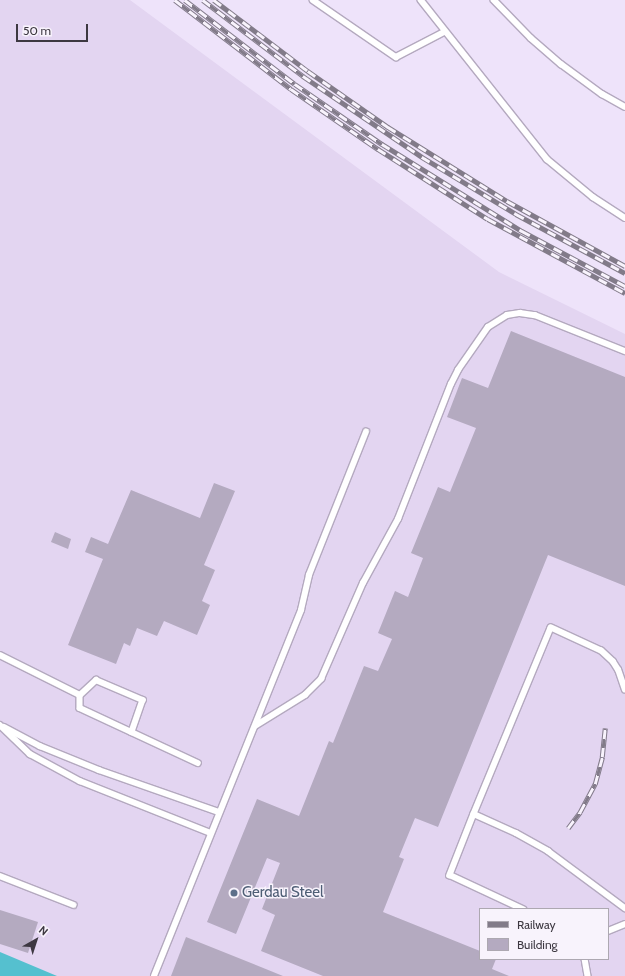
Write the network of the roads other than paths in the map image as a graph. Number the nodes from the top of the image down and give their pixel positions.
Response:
1 (313, 0) edge
2 (421, 0) edge
3 (494, 0) edge
4 (444, 32) junction
5 (625, 106) edge
6 (625, 218) edge
7 (625, 351) edge
8 (366, 432) dead end
9 (0, 655) edge
10 (625, 690) edge
11 (80, 695) junction
12 (0, 725) edge
13 (255, 726) junction
14 (132, 732) junction
15 (198, 763) dead end
16 (219, 812) junction
17 (474, 814) junction
18 (211, 833) junction
19 (0, 876) edge
20 (74, 905) dead end
21 (521, 908) edge
22 (625, 908) edge
23 (625, 924) edge
24 (609, 931) edge
25 (585, 960) edge
26 (154, 976) edge
27 (588, 976) edge

1 - 4 lane
2 - 4 lane
3 - 5 lane
4 - 6 lane
7 - 13 lane
8 - 13 lane
9 - 11 lane
10 - 17 lane
11 - 14 lane
11 - 14 lane
12 - 16 lane
12 - 18 lane
13 - 16 lane
14 - 15 lane
16 - 18 lane
17 - 21 lane
17 - 22 lane
18 - 26 lane
19 - 20 lane
23 - 24 lane
25 - 27 lane

